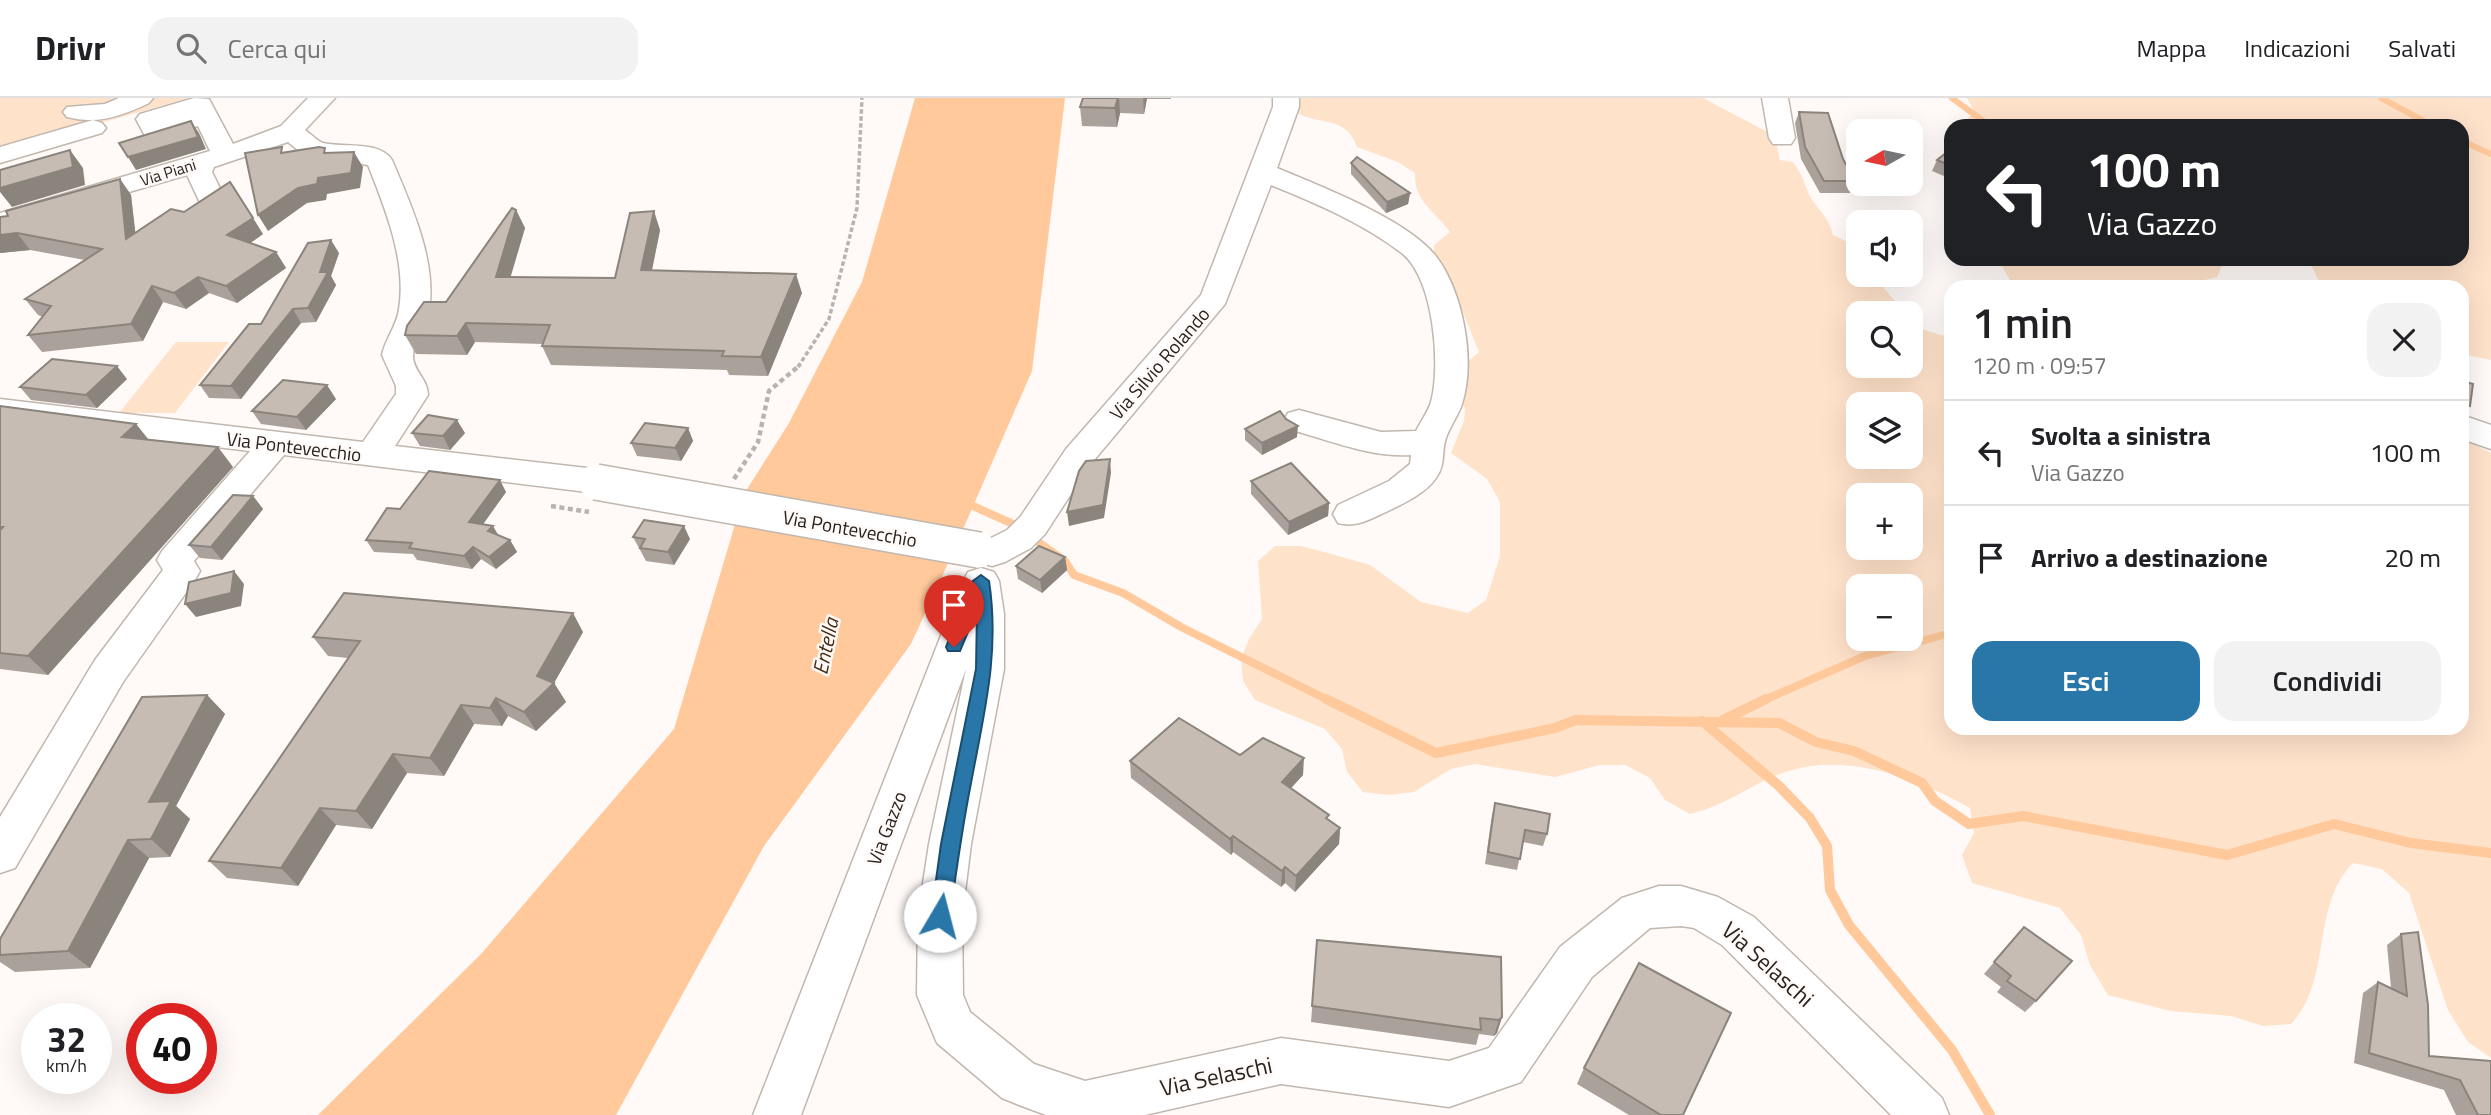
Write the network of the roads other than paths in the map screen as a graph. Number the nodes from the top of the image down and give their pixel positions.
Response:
1 (140, 98) edge
2 (322, 98) edge
3 (1286, 98) edge
4 (1775, 98) edge
5 (79, 113) edge
6 (290, 131) junction
7 (1782, 138) dead end
8 (155, 142) edge
9 (0, 155) edge
10 (214, 158) junction
11 (1275, 176) junction
12 (1334, 190) dead end
13 (212, 201) edge
14 (0, 222) edge
15 (0, 410) edge
16 (1299, 421) dead end
17 (2469, 429) edge
18 (1429, 438) junction
19 (2491, 438) edge
20 (275, 444) junction
21 (371, 456) junction
22 (594, 492) junction
23 (551, 506) road end
24 (1350, 514) dead end
25 (984, 561) junction
26 (0, 855) edge
27 (778, 1115) edge
28 (1925, 1115) edge

1 - 5 street
2 - 6 street, Via Piani
3 - 11 street, Via Silvio Rolando
4 - 7 street
5 - 9 street
6 - 10 street, Via Piani
6 - 21 street
8 - 10 street
10 - 13 street
10 - 14 street, Via Piani
11 - 12 street
11 - 18 lane
11 - 25 street, Via Silvio Rolando
15 - 20 street, Via Pontevecchio
16 - 18 street
17 - 19 street
18 - 24 lane
20 - 21 street, Via Pontevecchio
20 - 26 street
21 - 22 street, Via Pontevecchio
22 - 23 street
22 - 25 street, Via Pontevecchio, bridge
25 - 27 street, Via Gazzo
25 - 28 street, Via Selaschi

